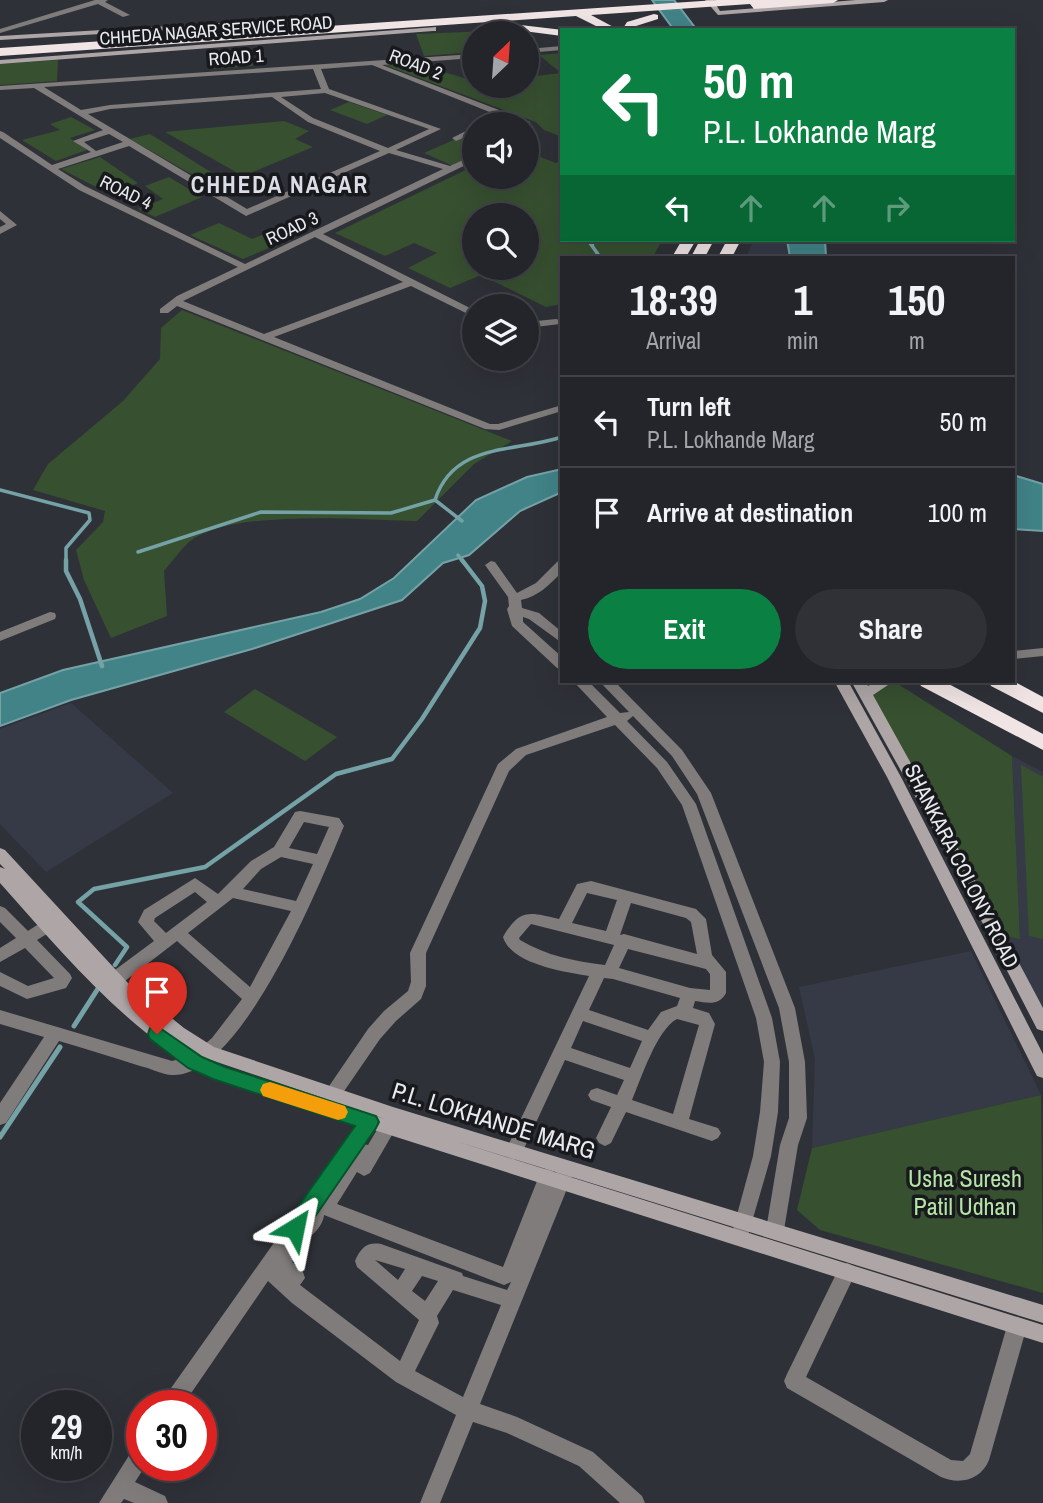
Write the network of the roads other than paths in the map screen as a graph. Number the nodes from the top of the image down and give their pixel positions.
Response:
1 (608, 0) edge
2 (692, 0) edge
3 (701, 0) edge
4 (709, 0) edge
5 (766, 0) edge
6 (833, 0) edge
7 (884, 0) edge
8 (101, 1) edge
9 (645, 1) edge
10 (589, 4) junction
11 (557, 8) junction
12 (714, 13) junction
13 (126, 15) dead end
14 (654, 17) junction
15 (319, 19) junction
16 (587, 19) junction
17 (539, 25) edge
18 (539, 25) edge
19 (565, 25) edge
20 (462, 27) edge
21 (610, 28) edge
22 (615, 28) edge
23 (629, 28) edge
24 (433, 29) junction
25 (0, 32) edge
26 (107, 38) junction
27 (169, 40) junction
28 (560, 48) edge
29 (539, 50) edge
30 (0, 51) edge
31 (462, 56) edge
32 (372, 64) junction
33 (316, 67) junction
34 (34, 85) junction
35 (0, 88) edge
36 (326, 91) junction
37 (274, 95) junction
38 (495, 112) edge
39 (79, 113) junction
40 (109, 131) junction
41 (0, 134) edge
42 (97, 135) junction
43 (462, 135) edge
44 (456, 138) dead end
45 (129, 143) junction
46 (110, 146) dead end
47 (92, 150) dead end
48 (387, 150) junction
49 (462, 164) edge
50 (51, 168) junction
51 (452, 169) junction
52 (0, 214) edge
53 (0, 231) edge
54 (316, 234) junction
55 (245, 267) junction
56 (412, 282) junction
57 (176, 302) junction
58 (462, 308) edge
59 (164, 311) dead end
60 (556, 322) dead end
61 (539, 324) edge
62 (265, 337) junction
63 (560, 408) edge
64 (491, 565) dead end
65 (560, 566) edge
66 (513, 603) junction
67 (50, 616) dead end
68 (0, 637) edge
69 (560, 637) edge
70 (1043, 652) edge
71 (1015, 655) edge
72 (560, 663) edge
73 (582, 683) edge
74 (608, 683) edge
75 (842, 683) edge
76 (932, 683) edge
77 (1002, 683) edge
78 (862, 687) edge
79 (1043, 706) edge
80 (638, 711) junction
81 (619, 718) junction
82 (1043, 743) edge
83 (694, 778) junction
84 (676, 785) junction
85 (724, 847) junction
86 (705, 848) junction
87 (279, 851) junction
88 (0, 854) edge
89 (322, 861) junction
90 (1, 875) edge
91 (30, 896) junction
92 (626, 896) junction
93 (224, 897) junction
94 (299, 907) junction
95 (0, 912) edge
96 (48, 926) junction
97 (563, 926) junction
98 (171, 937) junction
99 (27, 939) junction
100 (618, 939) junction
101 (0, 956) edge
102 (711, 964) junction
103 (604, 972) junction
104 (0, 978) edge
105 (112, 983) junction
106 (690, 994) junction
107 (252, 998) junction
108 (785, 1004) junction
109 (760, 1006) junction
110 (683, 1012) junction
111 (578, 1013) junction
112 (0, 1017) edge
113 (1043, 1024) edge
114 (55, 1032) junction
115 (652, 1038) junction
116 (561, 1052) junction
117 (202, 1057) junction
118 (1043, 1071) edge
119 (634, 1076) junction
120 (597, 1095) dead end
121 (332, 1096) junction
122 (621, 1103) junction
123 (0, 1118) edge
124 (679, 1123) junction
125 (378, 1125) junction
126 (712, 1133) dead end
127 (605, 1138) dead end
128 (789, 1145) junction
129 (514, 1152) junction
130 (762, 1156) junction
131 (558, 1176) junction
132 (316, 1217) dead end
133 (742, 1229) junction
134 (299, 1230) junction
135 (775, 1230) junction
136 (418, 1266) junction
137 (267, 1268) junction
138 (847, 1272) junction
139 (296, 1278) dead end
140 (455, 1279) junction
141 (400, 1293) junction
142 (512, 1300) junction
143 (967, 1300) junction
144 (1043, 1314) edge
145 (427, 1315) junction
146 (1017, 1326) junction
147 (1043, 1335) edge
148 (403, 1375) junction
149 (182, 1390) edge
150 (467, 1410) junction
151 (126, 1477) edge
152 (115, 1495) edge
153 (158, 1503) edge
154 (430, 1503) edge
155 (635, 1503) edge

1 - 10 highway
2 - 9 highway
3 - 12 main road
4 - 12 main road
5 - 11 highway
6 - 16 highway
7 - 12 main road
8 - 13 street
8 - 25 street
9 - 10 highway
9 - 22 highway
10 - 11 highway
11 - 15 highway
11 - 16 highway
11 - 19 highway
11 - 27 highway
11 - 30 highway
12 - 14 highway
14 - 16 highway
14 - 23 highway
15 - 26 highway
15 - 30 main road
16 - 19 highway
16 - 21 highway
17 - 19 highway
18 - 19 highway
20 - 24 highway
24 - 27 highway
24 - 30 main road, CHHEDA NAGAR SERVICE ROAD
26 - 30 highway
26 - 30 highway
27 - 30 highway
28 - 29 street
31 - 32 street, ROAD 1
32 - 33 street, ROAD 1
32 - 38 street, ROAD 2
33 - 34 street, ROAD 1
33 - 36 street
34 - 35 street, ROAD 1
34 - 39 street
36 - 37 street
36 - 48 street
37 - 39 street
37 - 48 street
39 - 40 street
40 - 42 street
40 - 45 street
41 - 50 street, ROAD 4
42 - 46 street
42 - 47 street
43 - 44 street
45 - 48 street
45 - 50 street
48 - 51 street
49 - 51 street, ROAD 3
50 - 55 street, ROAD 4
51 - 54 street, ROAD 3
52 - 53 street
54 - 55 street, ROAD 3
54 - 56 street
55 - 57 street, ROAD 3
56 - 58 street
56 - 62 street
57 - 59 street, ROAD 3
57 - 62 street
60 - 61 street
62 - 63 street
64 - 66 street
65 - 66 street
66 - 69 street
66 - 72 street
67 - 68 street
70 - 71 street
73 - 81 street
74 - 80 street
75 - 118 main road, SHANKARA COLONY ROAD
76 - 82 highway
77 - 79 highway
78 - 113 main road, SHANKARA COLONY ROAD
80 - 81 street
80 - 83 street
81 - 84 street
81 - 121 street
83 - 84 street
83 - 85 street
84 - 86 street
85 - 86 street
85 - 108 street
86 - 109 street
87 - 89 street
87 - 89 street
87 - 93 street
88 - 91 main road, P.L. LOKHANDE MARG
89 - 94 street
90 - 91 main road, P.L. LOKHANDE MARG
91 - 96 main road, P.L. LOKHANDE MARG
91 - 105 main road, P.L. LOKHANDE MARG
92 - 97 street
92 - 100 street
92 - 102 street
93 - 94 street
93 - 98 street
93 - 98 street
94 - 107 street
95 - 99 street
96 - 99 street
96 - 105 main road, P.L. LOKHANDE MARG
97 - 100 street
97 - 103 street
98 - 105 street
98 - 107 street
99 - 101 street
99 - 104 street
100 - 102 street
100 - 103 street
102 - 106 street
103 - 106 street
103 - 111 street
105 - 117 main road, P.L. LOKHANDE MARG
106 - 110 street
107 - 117 street
108 - 109 street
108 - 128 street
109 - 130 street
110 - 115 street
110 - 124 street
111 - 115 street
111 - 116 street
112 - 114 street
114 - 117 street
114 - 123 street
115 - 119 street
116 - 119 street
116 - 129 street
117 - 121 main road, P.L. LOKHANDE MARG
117 - 125 main road, P.L. LOKHANDE MARG
119 - 122 street
120 - 122 street
121 - 129 main road, P.L. LOKHANDE MARG
122 - 124 street
122 - 127 street
124 - 126 street
125 - 131 main road, P.L. LOKHANDE MARG
125 - 131 street
125 - 134 street
128 - 130 street
128 - 135 street
129 - 131 main road, P.L. LOKHANDE MARG
130 - 133 street
131 - 133 main road, P.L. LOKHANDE MARG
131 - 142 street
132 - 134 street
133 - 135 main road, P.L. LOKHANDE MARG
133 - 138 main road, P.L. LOKHANDE MARG
134 - 137 street
134 - 139 street
135 - 143 main road, P.L. LOKHANDE MARG
136 - 140 street
136 - 141 street
136 - 141 street
137 - 148 street
137 - 149 street
138 - 143 main road, P.L. LOKHANDE MARG
138 - 146 street
140 - 142 street
140 - 145 street
141 - 145 street
142 - 150 street
143 - 144 main road, P.L. LOKHANDE MARG
143 - 146 main road, P.L. LOKHANDE MARG
145 - 148 street
146 - 147 main road, P.L. LOKHANDE MARG
148 - 150 street
150 - 154 street
150 - 155 street
151 - 152 street
152 - 153 street

